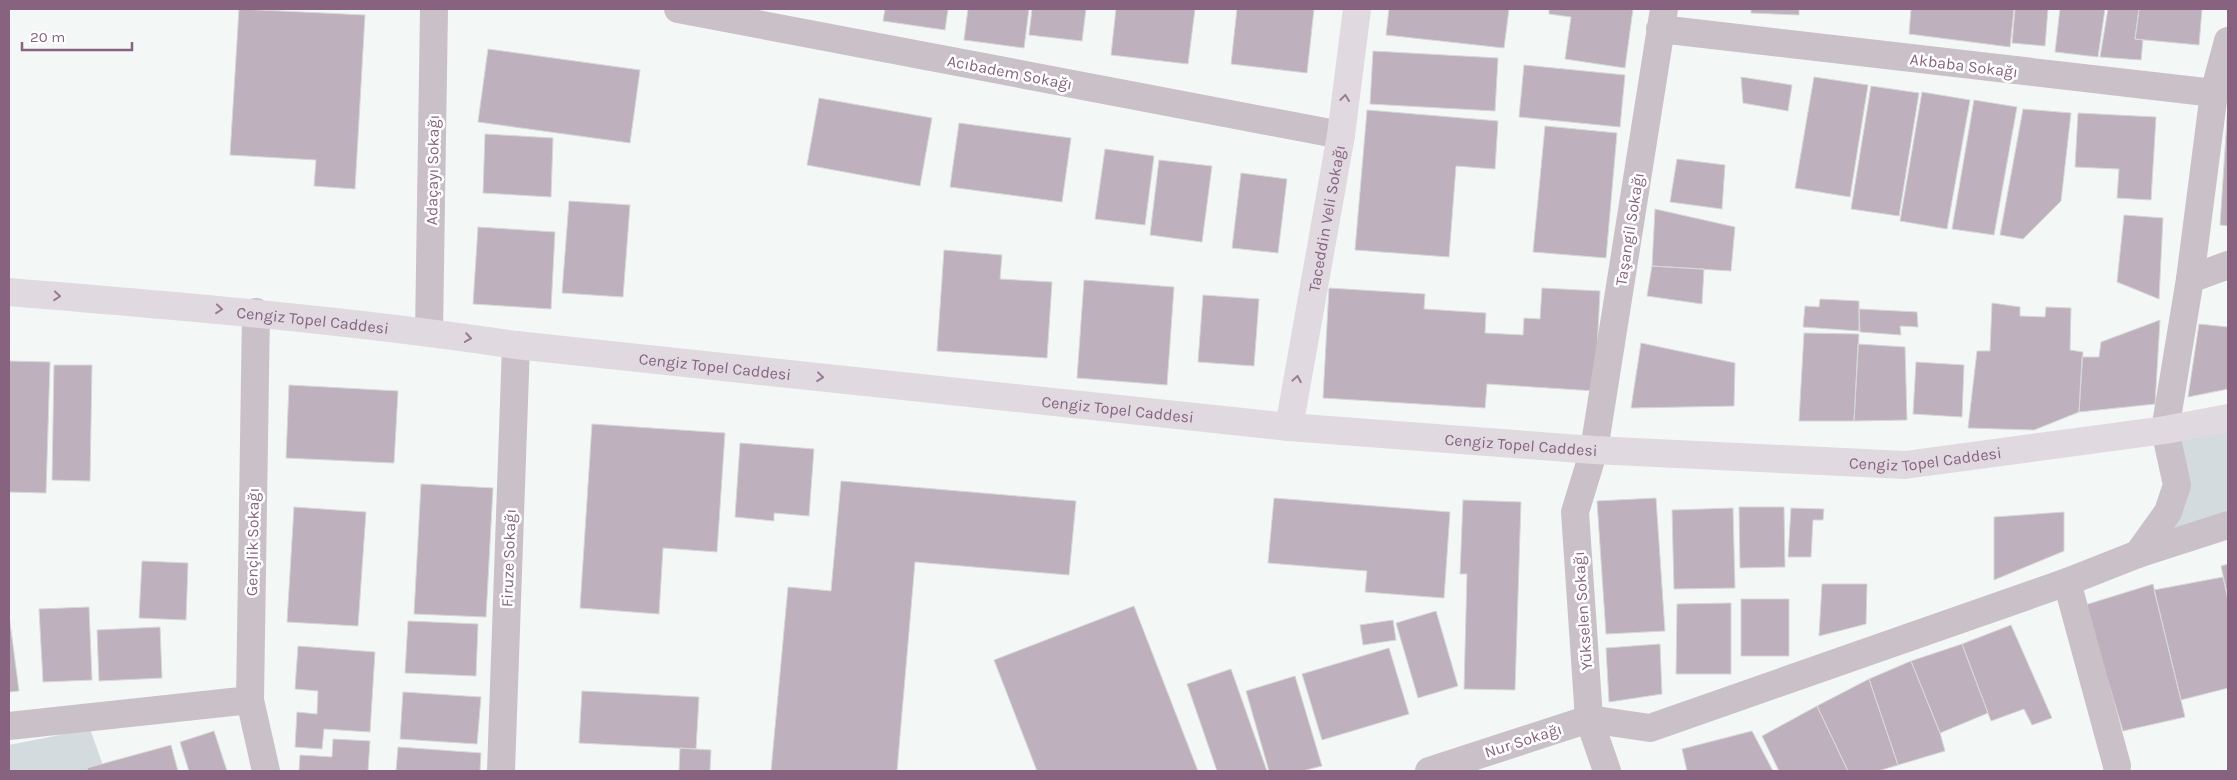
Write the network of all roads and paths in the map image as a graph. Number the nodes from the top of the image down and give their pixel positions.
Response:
1 (434, 9) edge
2 (678, 9) edge
3 (1357, 9) edge
4 (1662, 19) edge
5 (2228, 41) edge
6 (2214, 93) junction
7 (1341, 135) junction
8 (2228, 265) edge
9 (2190, 279) junction
10 (9, 292) edge
11 (256, 312) junction
12 (430, 332) junction
13 (516, 345) junction
14 (2228, 418) edge
15 (1289, 427) junction
16 (2165, 430) junction
17 (1594, 450) junction
18 (2228, 525) edge
19 (2138, 554) junction
20 (2067, 582) junction
21 (250, 700) junction
22 (1590, 719) junction
23 (9, 726) edge
24 (2118, 766) dead end
25 (266, 771) edge
26 (500, 771) edge
27 (1429, 771) edge
28 (1607, 771) edge

1 - 12 street, Adaçayı Sokağı
2 - 7 street, Acıbadem Sokağı
7 -> 3 main road, Taceddin Veli Sokağı
4 - 6 street, Akbaba Sokağı
4 - 17 street, Taşangil Sokağı
5 - 6 street
6 - 9 street
15 -> 7 main road, Taceddin Veli Sokağı
8 - 9 street
9 - 16 street
10 -> 11 main road, Cengiz Topel Caddesi
11 - 12 main road, Cengiz Topel Caddesi
11 - 21 street, Gençlik Sokağı
12 -> 13 main road, Cengiz Topel Caddesi
13 -> 15 main road, Cengiz Topel Caddesi
13 - 26 street, Firuze Sokağı
14 - 16 main road, Cengiz Topel Caddesi
15 - 17 main road, Cengiz Topel Caddesi
16 - 17 main road, Cengiz Topel Caddesi
16 - 19 street
17 - 22 street, Yükselen Sokağı
18 - 19 street
19 - 20 street
20 - 22 street
20 - 24 street
21 - 23 street
21 - 25 street, Gençlik Sokağı
22 - 27 street, Nur Sokağı
22 - 28 street, Yükselen Sokağı

